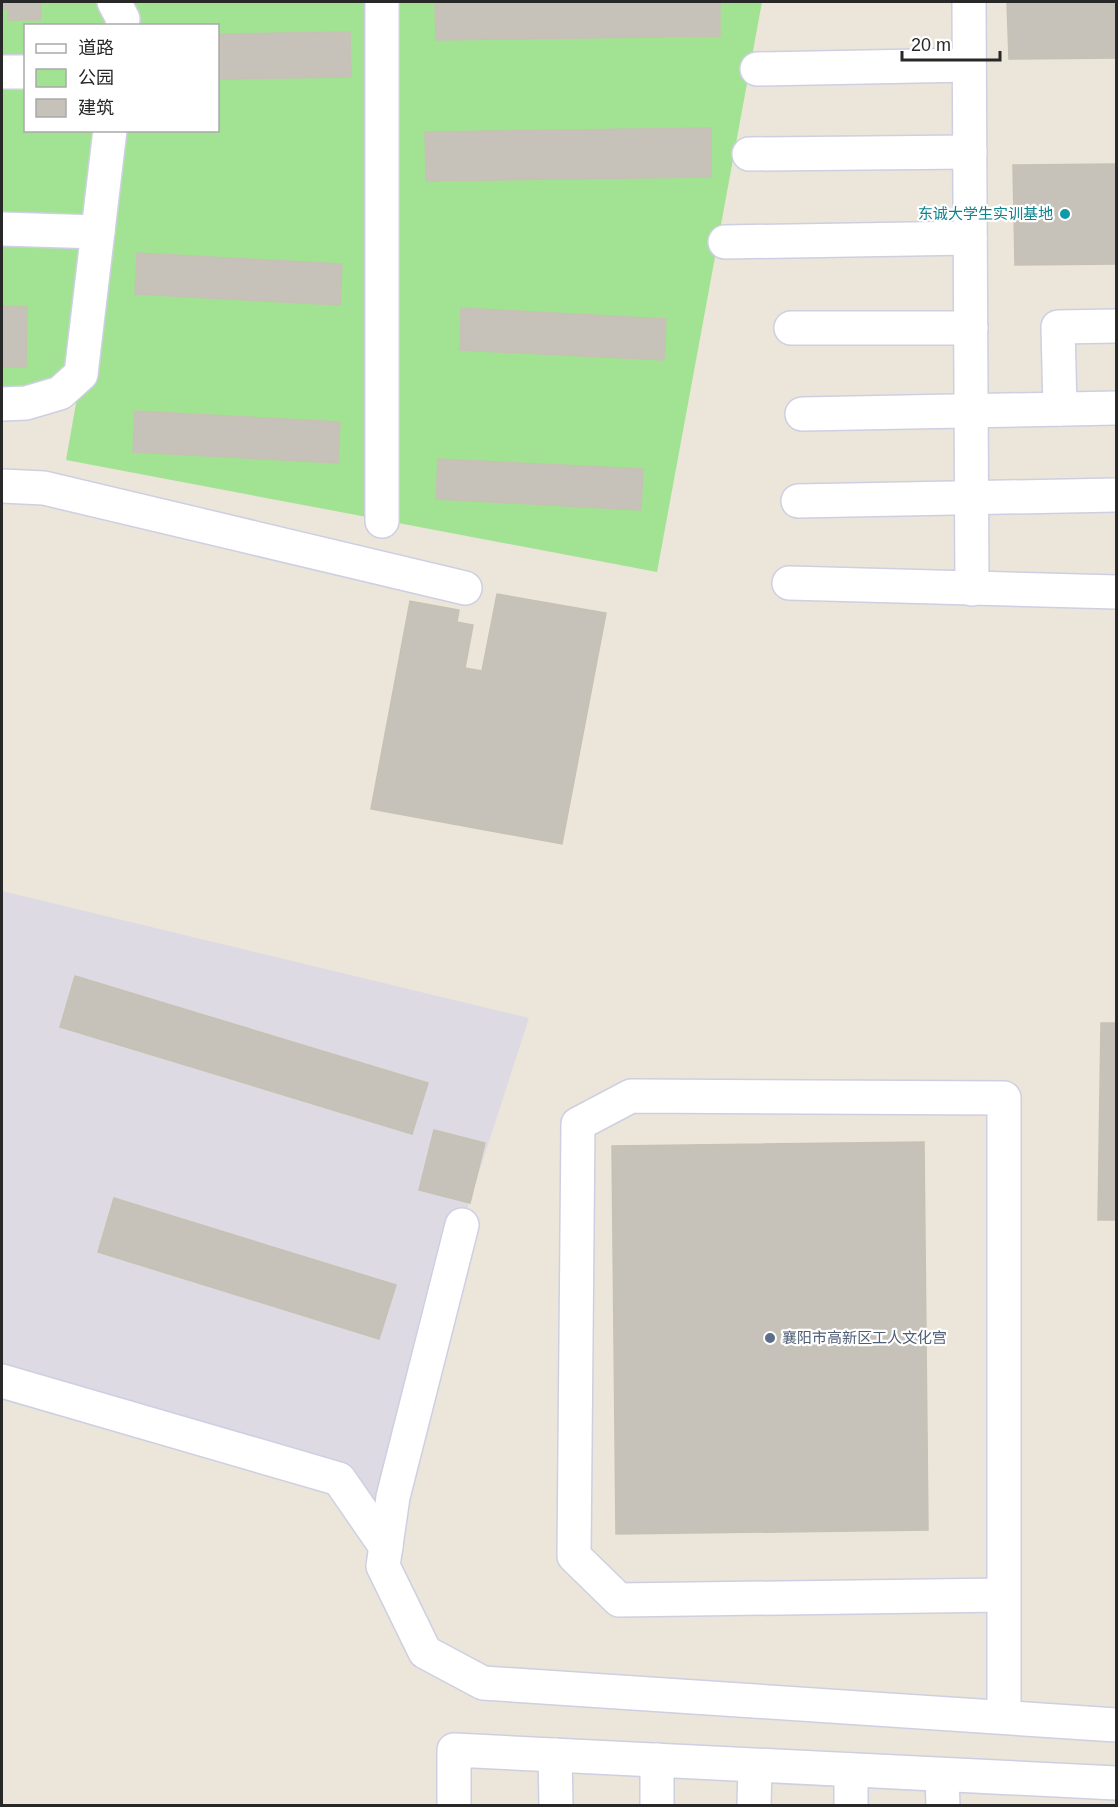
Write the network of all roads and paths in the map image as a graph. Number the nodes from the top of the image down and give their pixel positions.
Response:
1 (114, 2) edge
2 (382, 2) edge
3 (969, 2) edge
4 (122, 24) edge
5 (969, 65) junction
6 (757, 69) dead end
7 (2, 72) edge
8 (24, 72) edge
9 (110, 132) edge
10 (969, 152) junction
11 (749, 154) dead end
12 (2, 229) edge
13 (98, 232) junction
14 (970, 238) junction
15 (725, 242) dead end
16 (1116, 326) edge
17 (971, 327) junction
18 (791, 328) dead end
19 (2, 404) edge
20 (1116, 408) edge
21 (1060, 409) junction
22 (971, 411) junction
23 (802, 414) dead end
24 (2, 486) edge
25 (1116, 495) edge
26 (972, 498) junction
27 (798, 501) dead end
28 (382, 521) dead end
29 (789, 583) dead end
30 (465, 588) dead end
31 (972, 589) junction
32 (1116, 592) edge
33 (462, 1225) dead end
34 (2, 1380) edge
35 (386, 1547) junction
36 (1004, 1595) junction
37 (1004, 1717) junction
38 (1116, 1725) edge
39 (555, 1755) junction
40 (657, 1760) junction
41 (755, 1766) junction
42 (851, 1770) junction
43 (1116, 1784) edge
44 (943, 1790) edge
45 (1032, 1792) edge
46 (454, 1806) edge
47 (556, 1806) edge
48 (657, 1806) edge
49 (754, 1806) edge
50 (851, 1806) edge

1 - 4 street
2 - 28 street
3 - 5 street
5 - 6 street
5 - 10 street
7 - 8 street
9 - 13 street
10 - 11 street
10 - 14 street
12 - 13 street
13 - 19 street
14 - 15 street
14 - 17 street
16 - 21 street
17 - 18 street
17 - 22 street
20 - 21 street
21 - 22 street
22 - 23 street
22 - 26 street
24 - 30 street
25 - 26 street
26 - 27 street
26 - 31 street
29 - 31 street
31 - 32 street
33 - 35 street
34 - 35 street
35 - 37 street
36 - 36 street
36 - 37 street
37 - 38 street
39 - 40 street
39 - 46 street
39 - 47 street
40 - 41 street
40 - 48 street
41 - 42 street
41 - 49 street
42 - 44 street
42 - 50 street
43 - 45 street
44 - 45 street

